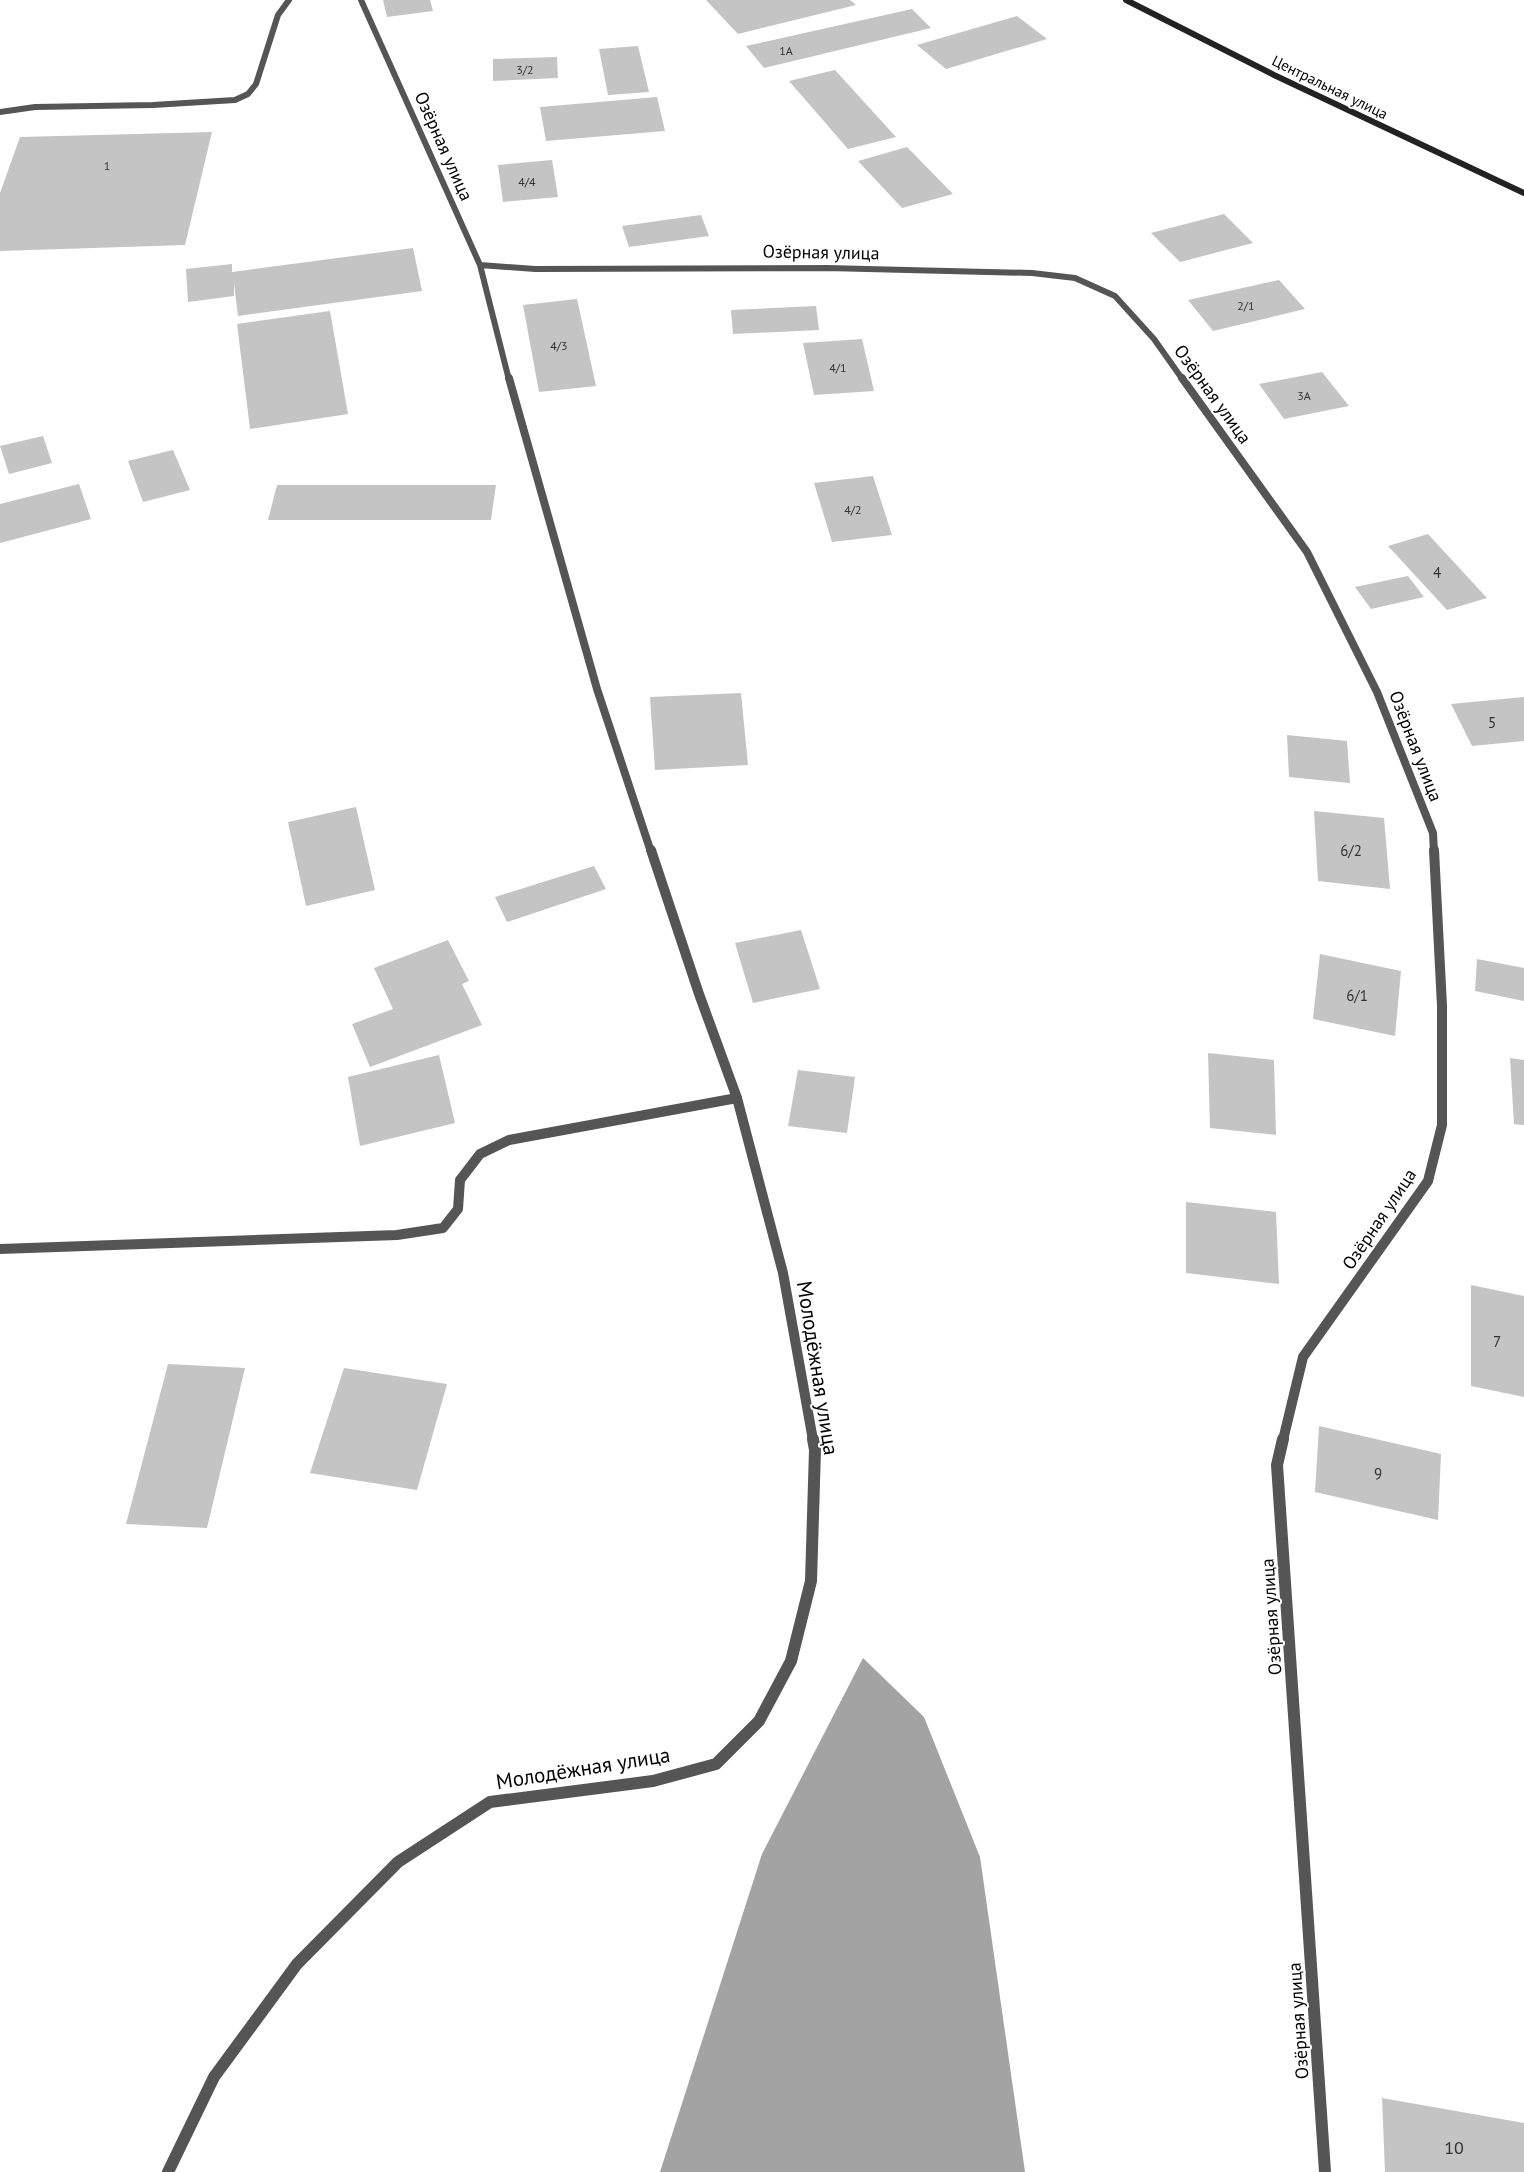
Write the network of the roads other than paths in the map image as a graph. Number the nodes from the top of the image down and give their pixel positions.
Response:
1 (289, 0) edge
2 (361, 0) edge
3 (1126, 0) edge
4 (0, 112) edge
5 (1524, 193) edge
6 (480, 266) junction
7 (738, 1098) junction
8 (0, 1249) edge
9 (168, 2172) edge
10 (1325, 2172) edge

1 - 4 street
2 - 6 street, Озёрная улица
3 - 5 street, Центральная улица
6 - 7 street, Молодёжная улица
6 - 10 street, Озёрная улица
7 - 8 street
7 - 9 street, Молодёжная улица

